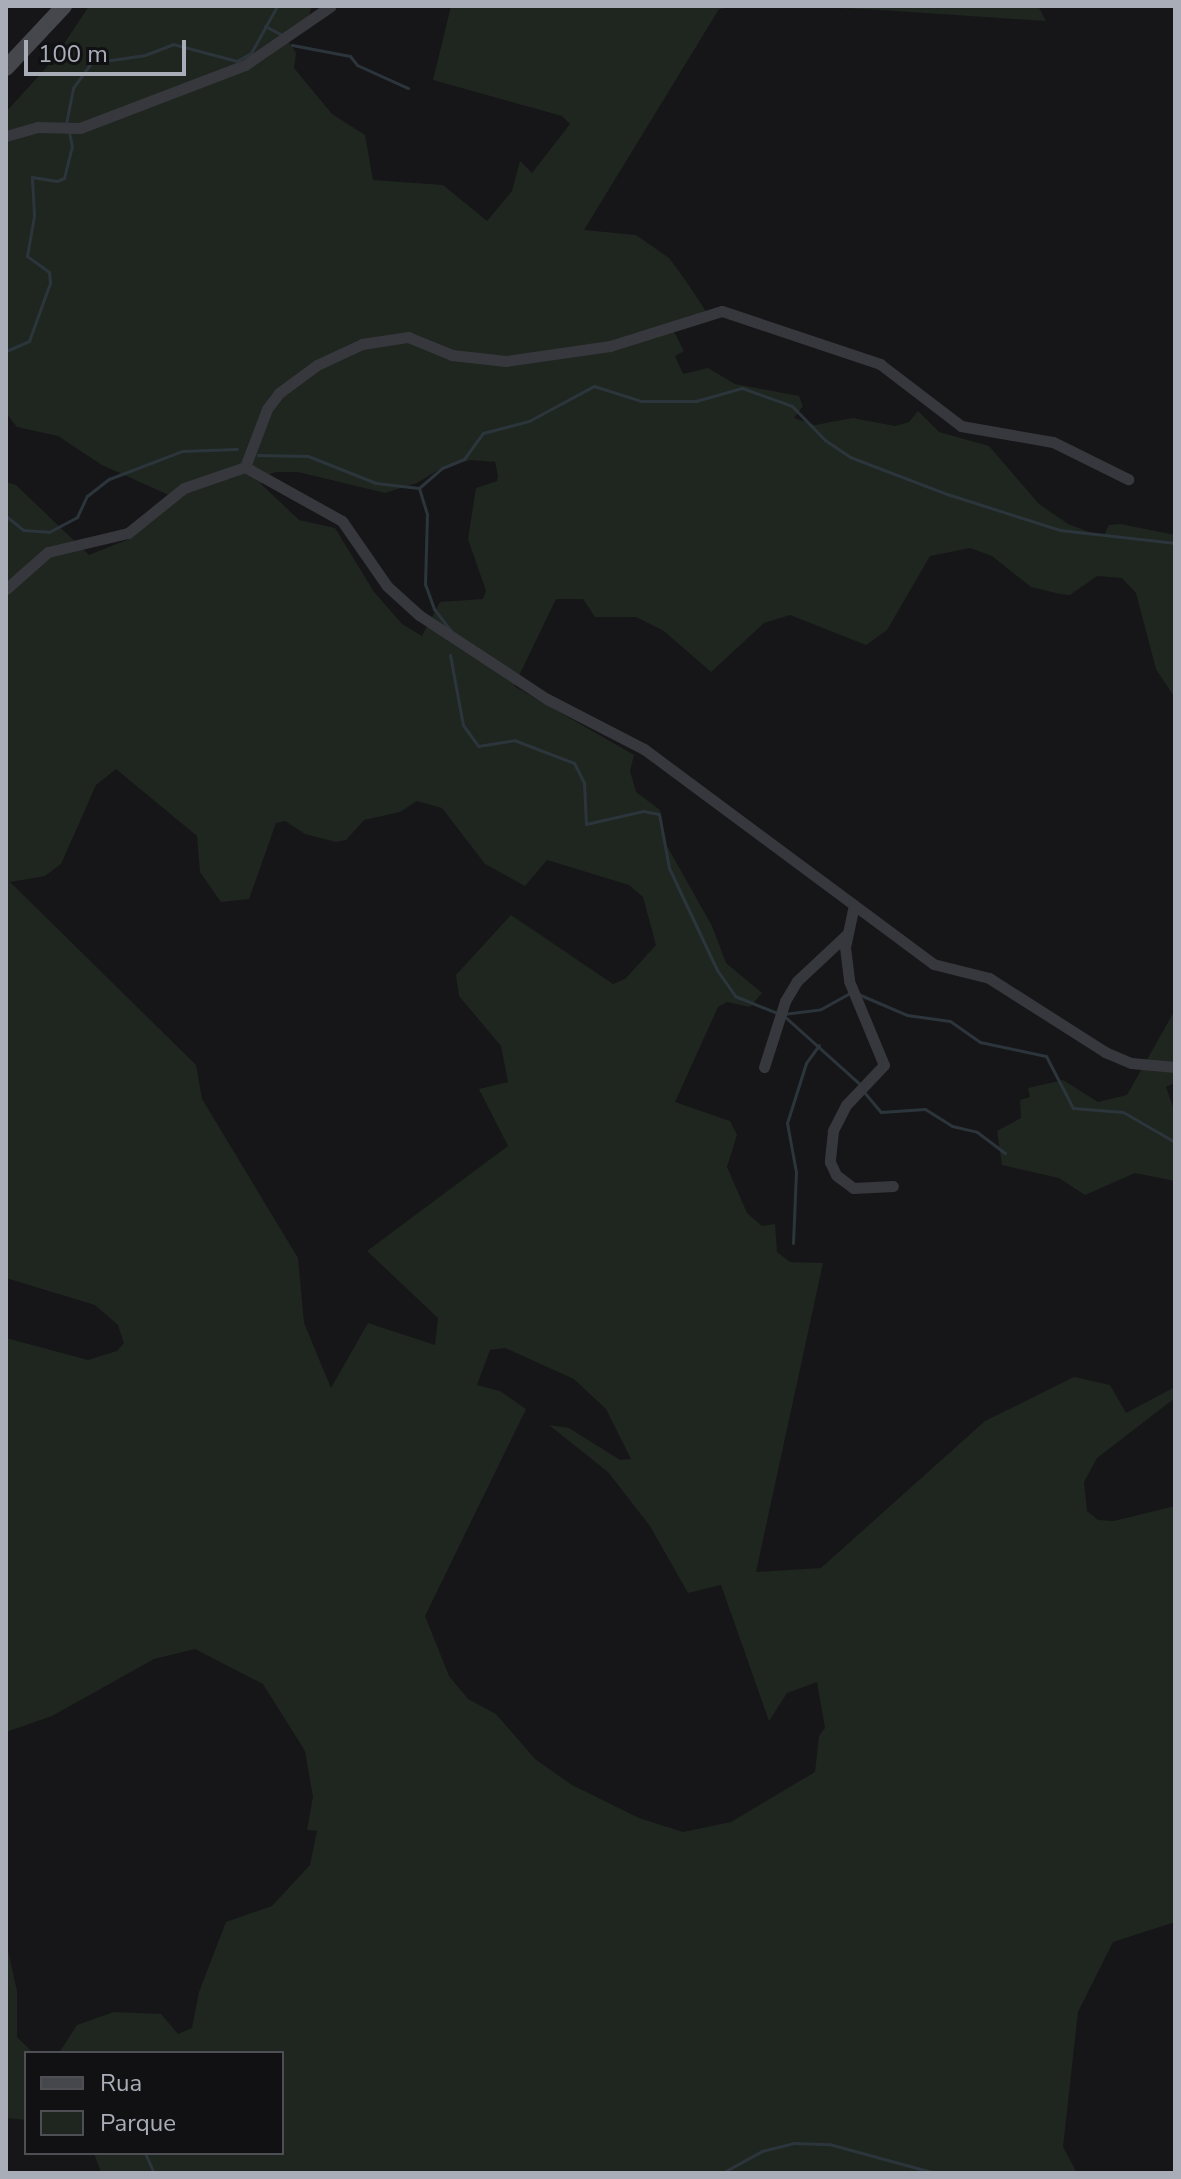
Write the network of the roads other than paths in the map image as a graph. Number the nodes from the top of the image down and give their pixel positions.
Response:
1 (64, 6) edge
2 (331, 6) edge
3 (6, 68) edge
4 (6, 136) edge
5 (245, 467) junction
6 (1128, 479) dead end
7 (6, 589) edge
8 (854, 905) junction
9 (846, 935) junction
10 (764, 1067) dead end
11 (1175, 1067) edge
12 (893, 1186) dead end

1 - 3 main road
2 - 4 street
5 - 6 street
5 - 7 street
5 - 8 street
8 - 9 street
8 - 11 street
9 - 10 street
9 - 12 street

